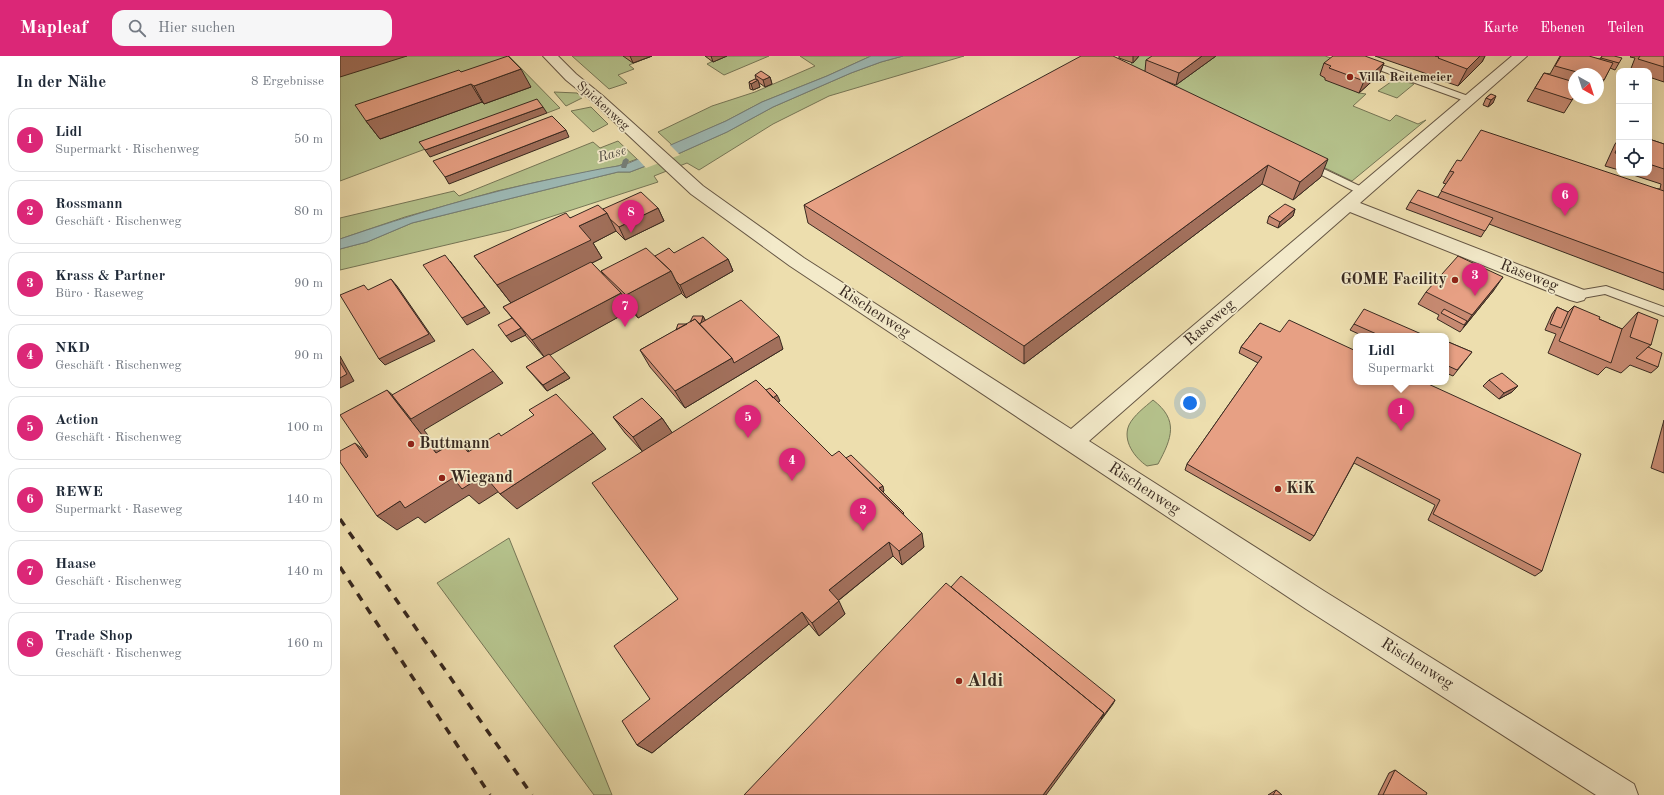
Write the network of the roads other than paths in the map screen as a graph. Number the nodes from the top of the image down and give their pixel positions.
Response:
1 (550, 56) edge
2 (1349, 56) edge
3 (1520, 56) edge
4 (1468, 99) junction
5 (1298, 159) edge
6 (673, 170) joint
7 (1362, 191) junction
8 (1347, 204) junction
9 (1576, 295) joint
10 (1664, 312) edge
11 (1072, 442) junction
12 (1623, 795) edge

1 - 6 street, Spickenweg
2 - 4 lane
3 - 4 street, Raseweg
4 - 7 street, Raseweg
5 - 7 lane
6 - 11 street, Rischenweg
7 - 8 street, Raseweg
8 - 9 street, Raseweg
8 - 11 street, Raseweg
9 - 10 lane
11 - 12 street, Rischenweg

